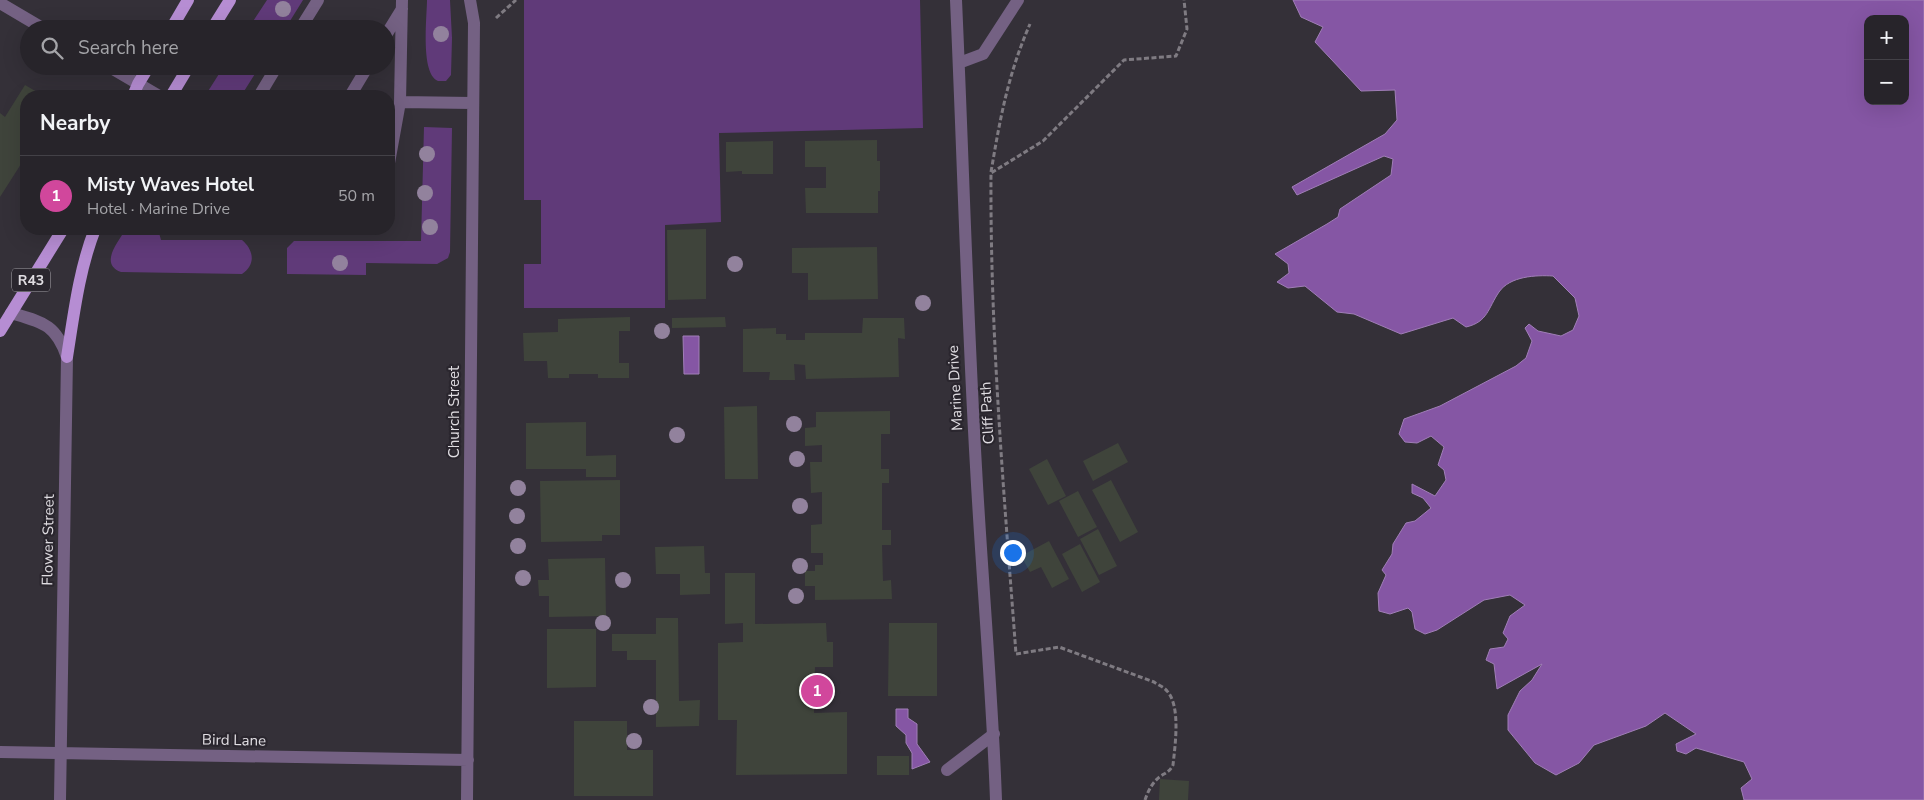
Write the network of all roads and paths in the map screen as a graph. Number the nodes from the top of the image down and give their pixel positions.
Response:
1 (188, 0) edge
2 (230, 0) edge
3 (318, 0) edge
4 (470, 0) edge
5 (478, 0) edge
6 (956, 0) edge
7 (1018, 0) edge
8 (1184, 0) edge
9 (0, 3) edge
10 (402, 4) edge
11 (29, 20) edge
12 (176, 20) edge
13 (218, 20) edge
14 (306, 20) edge
15 (394, 20) edge
16 (1032, 21) dead end
17 (474, 23) junction
18 (959, 63) junction
19 (123, 75) edge
20 (144, 75) edge
21 (184, 75) edge
22 (272, 75) edge
23 (363, 75) edge
24 (138, 84) junction
25 (136, 90) edge
26 (148, 90) edge
27 (175, 90) edge
28 (263, 90) edge
29 (354, 90) edge
30 (400, 102) junction
31 (472, 104) junction
32 (395, 130) edge
33 (991, 173) junction
34 (59, 235) edge
35 (94, 235) edge
36 (11, 313) junction
37 (0, 331) edge
38 (67, 357) junction
39 (994, 734) junction
40 (0, 752) edge
41 (61, 754) junction
42 (468, 760) junction
43 (947, 770) dead end
44 (60, 800) edge
45 (467, 800) edge
46 (996, 800) edge
47 (1145, 800) edge

1 - 12 main road
2 - 13 main road
3 - 14 street
4 - 17 street, Church Street
5 - 17 street, Church Street
6 - 18 street, Marine Drive
7 - 18 street
8 - 33 path
9 - 11 street
10 - 15 street
10 - 30 street
16 - 33 path
17 - 31 street, Church Street
18 - 39 street, Marine Drive
19 - 24 street
20 - 24 main road
21 - 27 main road
22 - 28 street
23 - 29 street
24 - 25 main road
24 - 26 street
30 - 31 street
30 - 32 street
31 - 42 street, Church Street
33 - 47 path, Cliff Path
34 - 36 main road, R43
35 - 38 main road
36 - 37 main road, R43
36 - 38 street, Flower Street
38 - 41 street, Flower Street
39 - 43 street
39 - 46 street, Marine Drive
40 - 41 street, Bird Lane
41 - 42 street, Bird Lane
41 - 44 street, Flower Street
42 - 45 street, Church Street

